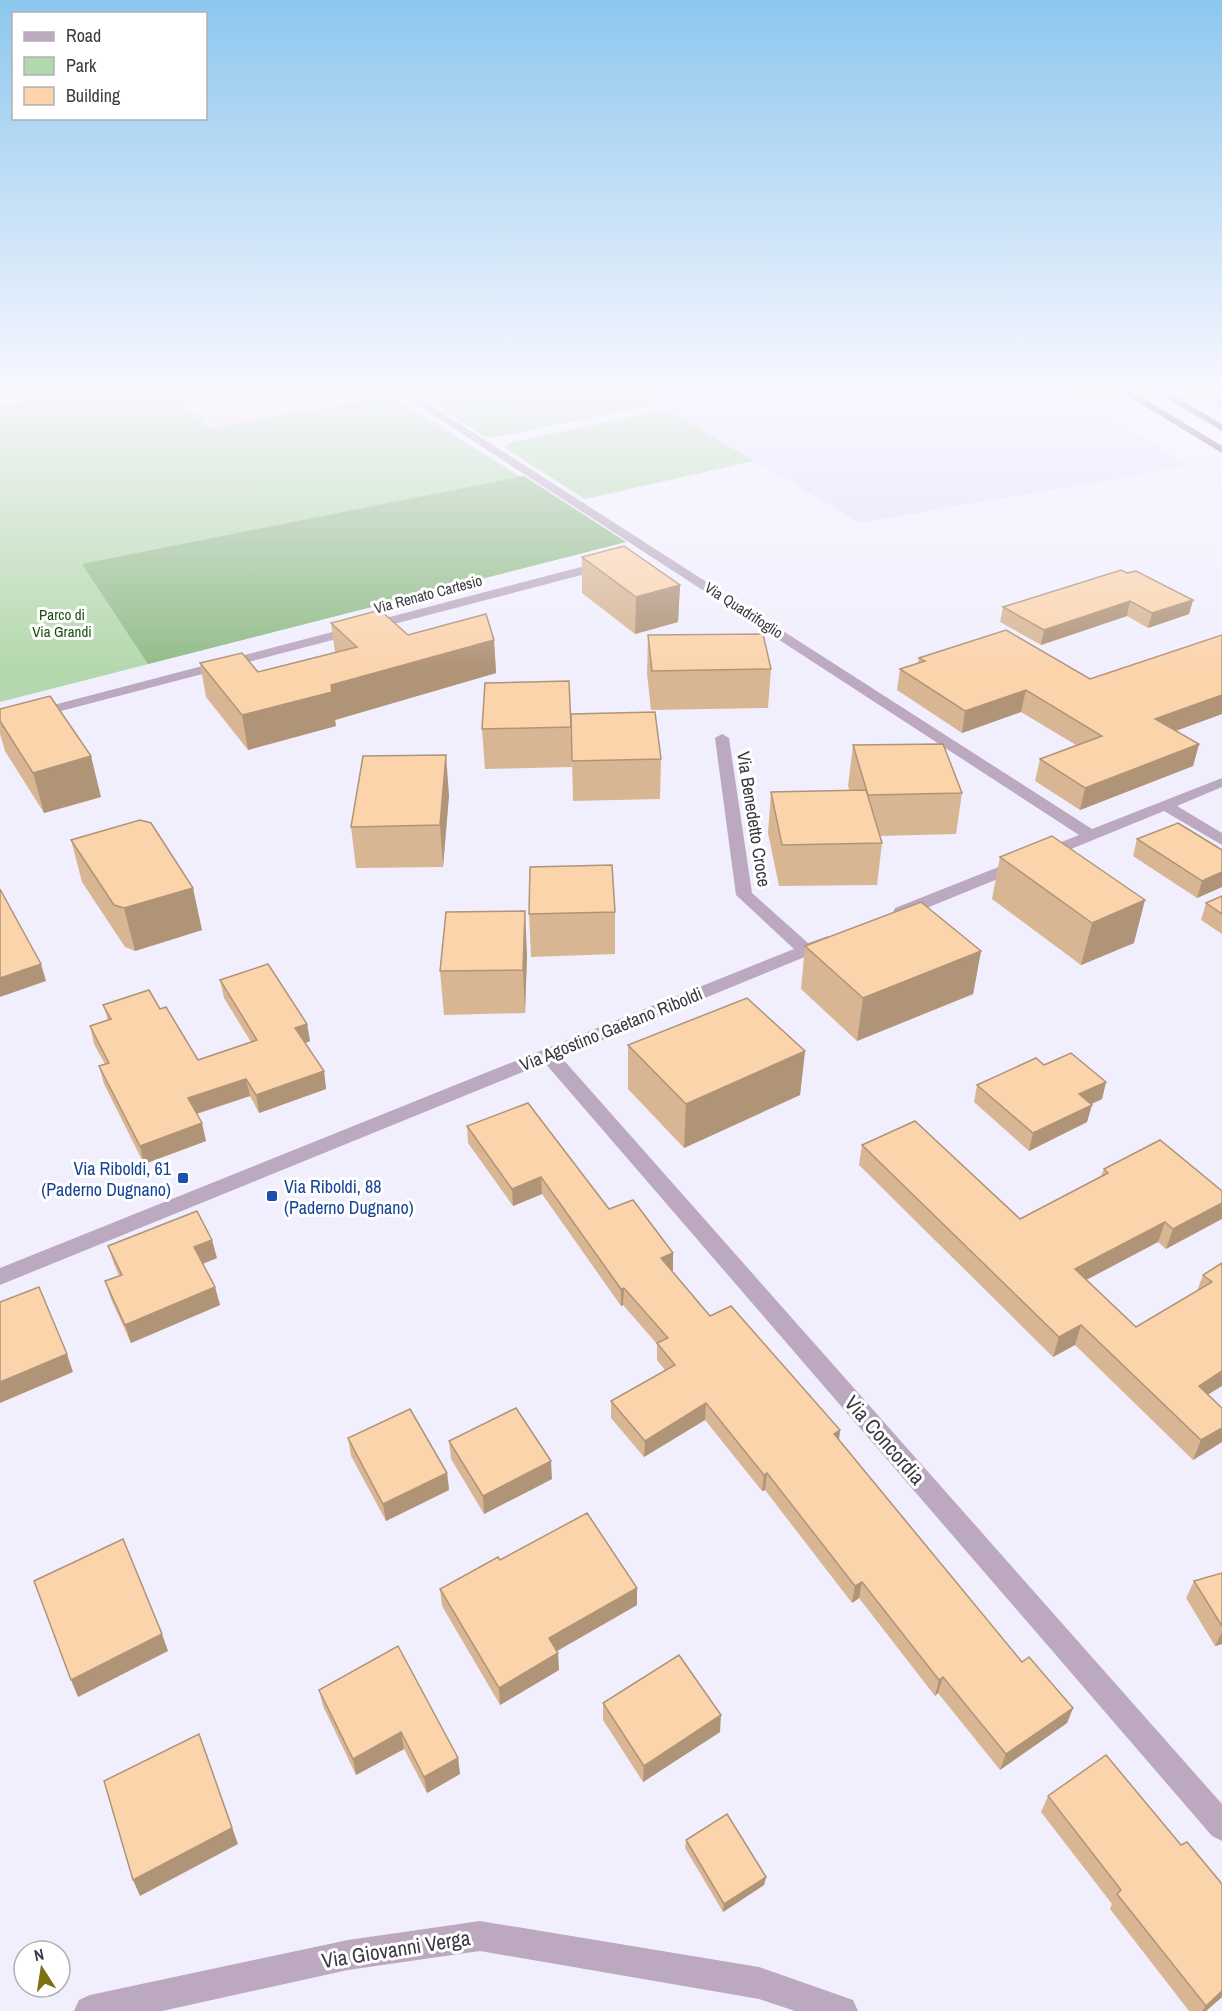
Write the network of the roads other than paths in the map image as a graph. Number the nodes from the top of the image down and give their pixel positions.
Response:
1 (545, 482) edge
2 (655, 552) junction
3 (0, 723) edge
4 (722, 738) dead end
5 (1222, 782) edge
6 (1164, 804) junction
7 (1090, 835) junction
8 (1222, 840) edge
9 (887, 917) edge
10 (846, 934) edge
11 (806, 950) junction
12 (548, 1054) junction
13 (0, 1277) edge
14 (1222, 1826) edge
15 (90, 2011) edge
16 (842, 2011) edge

1 - 2 street, Via Quadrifoglio
2 - 3 street, Via Renato Cartesio
2 - 7 street, Via Quadrifoglio
4 - 11 street, Via Benedetto Croce
5 - 6 street
6 - 7 street
6 - 8 street
7 - 9 street
10 - 11 street, Via Agostino Gaetano Riboldi
11 - 12 street, Via Agostino Gaetano Riboldi
12 - 13 street, Via Agostino Gaetano Riboldi
12 - 14 street, Via Concordia
15 - 16 street, Via Giovanni Verga

